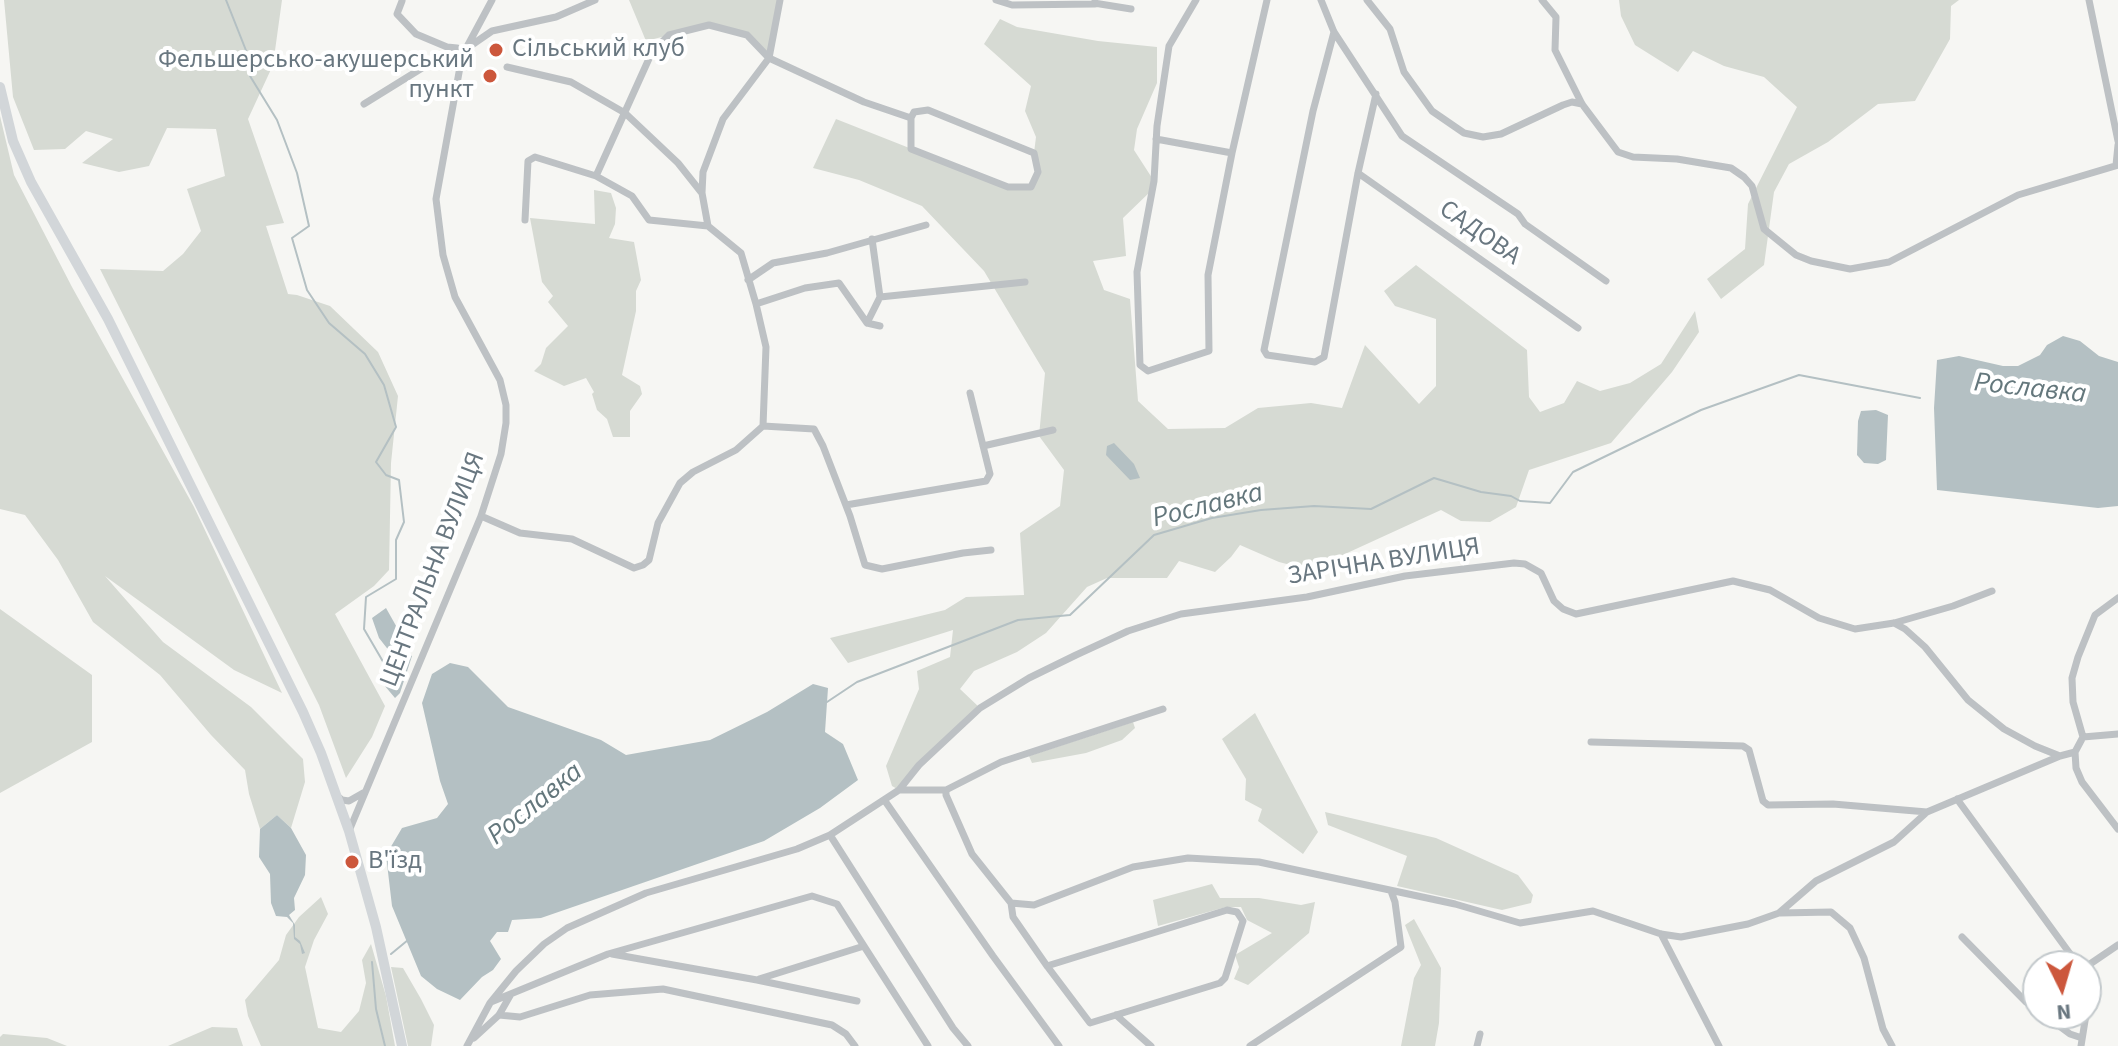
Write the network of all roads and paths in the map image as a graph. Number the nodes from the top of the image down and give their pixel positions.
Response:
1 (492, 0) edge
2 (595, 0) edge
3 (780, 0) edge
4 (996, 0) edge
5 (1196, 0) edge
6 (1267, 0) edge
7 (1321, 0) edge
8 (1367, 0) edge
9 (1542, 0) edge
10 (2089, 0) edge
11 (402, 1) edge
12 (1094, 2) edge
13 (1131, 9) dead end
14 (1334, 32) junction
15 (466, 49) junction
16 (769, 58) junction
17 (507, 67) dead end
18 (0, 87) edge
19 (1376, 94) junction
20 (364, 104) dead end
21 (1582, 104) junction
22 (625, 113) junction
23 (911, 118) junction
24 (1156, 139) junction
25 (2118, 143) edge
26 (1232, 153) junction
27 (2117, 165) edge
28 (1358, 173) junction
29 (596, 176) junction
30 (702, 193) junction
31 (525, 220) dead end
32 (926, 225) dead end
33 (708, 226) junction
34 (872, 239) junction
35 (748, 280) junction
36 (1606, 281) dead end
37 (1025, 282) dead end
38 (880, 297) junction
39 (756, 304) junction
40 (867, 323) junction
41 (880, 326) dead end
42 (1578, 328) dead end
43 (970, 393) dead end
44 (763, 426) junction
45 (1053, 430) dead end
46 (983, 446) junction
47 (846, 505) junction
48 (481, 516) junction
49 (991, 550) dead end
50 (1992, 591) dead end
51 (2118, 598) edge
52 (1894, 623) junction
53 (1163, 709) dead end
54 (2118, 734) edge
55 (2083, 737) junction
56 (1591, 742) dead end
57 (2075, 752) junction
58 (2060, 756) junction
59 (367, 789) junction
60 (899, 790) junction
61 (946, 790) junction
62 (336, 794) junction
63 (1957, 799) junction
64 (885, 801) junction
65 (1927, 812) junction
66 (2118, 829) edge
67 (349, 831) junction
68 (830, 835) junction
69 (1391, 891) junction
70 (1011, 903) junction
71 (1779, 913) junction
72 (1661, 934) junction
73 (1962, 937) dead end
74 (864, 946) junction
75 (2067, 950) edge
76 (608, 954) junction
77 (1047, 966) junction
78 (757, 980) junction
79 (511, 994) junction
80 (2022, 998) edge
81 (857, 1001) dead end
82 (490, 1003) junction
83 (499, 1015) junction
84 (1116, 1015) junction
85 (2065, 1030) edge
86 (1480, 1034) dead end
87 (2081, 1042) edge
88 (468, 1044) edge
89 (402, 1046) edge
90 (855, 1046) edge
91 (928, 1046) edge
92 (968, 1046) edge
93 (1059, 1046) edge
94 (1151, 1046) edge
95 (1250, 1046) edge
96 (1477, 1046) edge
97 (1719, 1046) edge
98 (1892, 1046) edge

1 - 15 street, ЦЕНТРАЛЬНА ВУЛИЦЯ
2 - 15 street
3 - 16 street
4 - 12 street
5 - 24 street
6 - 26 street
7 - 14 street
8 - 21 street
9 - 21 street
10 - 25 street
11 - 15 street
12 - 13 street
14 - 19 street
14 - 28 street
15 - 20 street
15 - 48 street, ЦЕНТРАЛЬНА ВУЛИЦЯ
16 - 22 street
16 - 23 street
16 - 30 street
17 - 22 street
18 - 62 main road
19 - 28 street
19 - 36 street
21 - 27 street
22 - 29 street
22 - 30 street
23 - 23 street
24 - 26 street
24 - 26 street
25 - 27 street
28 - 42 street, САДОВА
29 - 31 street
29 - 33 street
30 - 33 street
32 - 34 street
33 - 35 street
34 - 35 street
34 - 38 street
35 - 39 street
37 - 38 street
38 - 40 street
39 - 40 street
39 - 44 street
40 - 41 street
43 - 46 street
44 - 47 street
44 - 48 street
45 - 46 street
46 - 47 street
47 - 49 street
48 - 59 street, ЦЕНТРАЛЬНА ВУЛИЦЯ
50 - 52 street, ЗАРІЧНА ВУЛИЦЯ
51 - 55 street
52 - 58 street
52 - 60 street, ЗАРІЧНА ВУЛИЦЯ
53 - 61 street
54 - 55 street
55 - 57 street
56 - 65 street
57 - 58 street
57 - 66 street
58 - 63 street
59 - 62 street
59 - 67 street, ЦЕНТРАЛЬНА ВУЛИЦЯ
60 - 61 street
60 - 64 street, ЗАРІЧНА ВУЛИЦЯ
61 - 70 street
62 - 67 main road
63 - 65 street
63 - 75 street
64 - 68 street, ЗАРІЧНА ВУЛИЦЯ
64 - 93 street
65 - 71 street
67 - 89 main road
68 - 82 street, ЗАРІЧНА ВУЛИЦЯ
68 - 92 street
69 - 70 street
69 - 72 street
69 - 95 street
70 - 77 street
71 - 72 street
71 - 98 street
72 - 97 street
73 - 80 street
74 - 76 street
74 - 78 street
74 - 91 street
76 - 78 street
76 - 79 street
77 - 84 street
77 - 84 street
78 - 81 street
79 - 82 street
79 - 83 street
82 - 88 street, ЗАРІЧНА ВУЛИЦЯ
83 - 88 street
83 - 90 street
84 - 94 street
85 - 87 street
86 - 96 street

